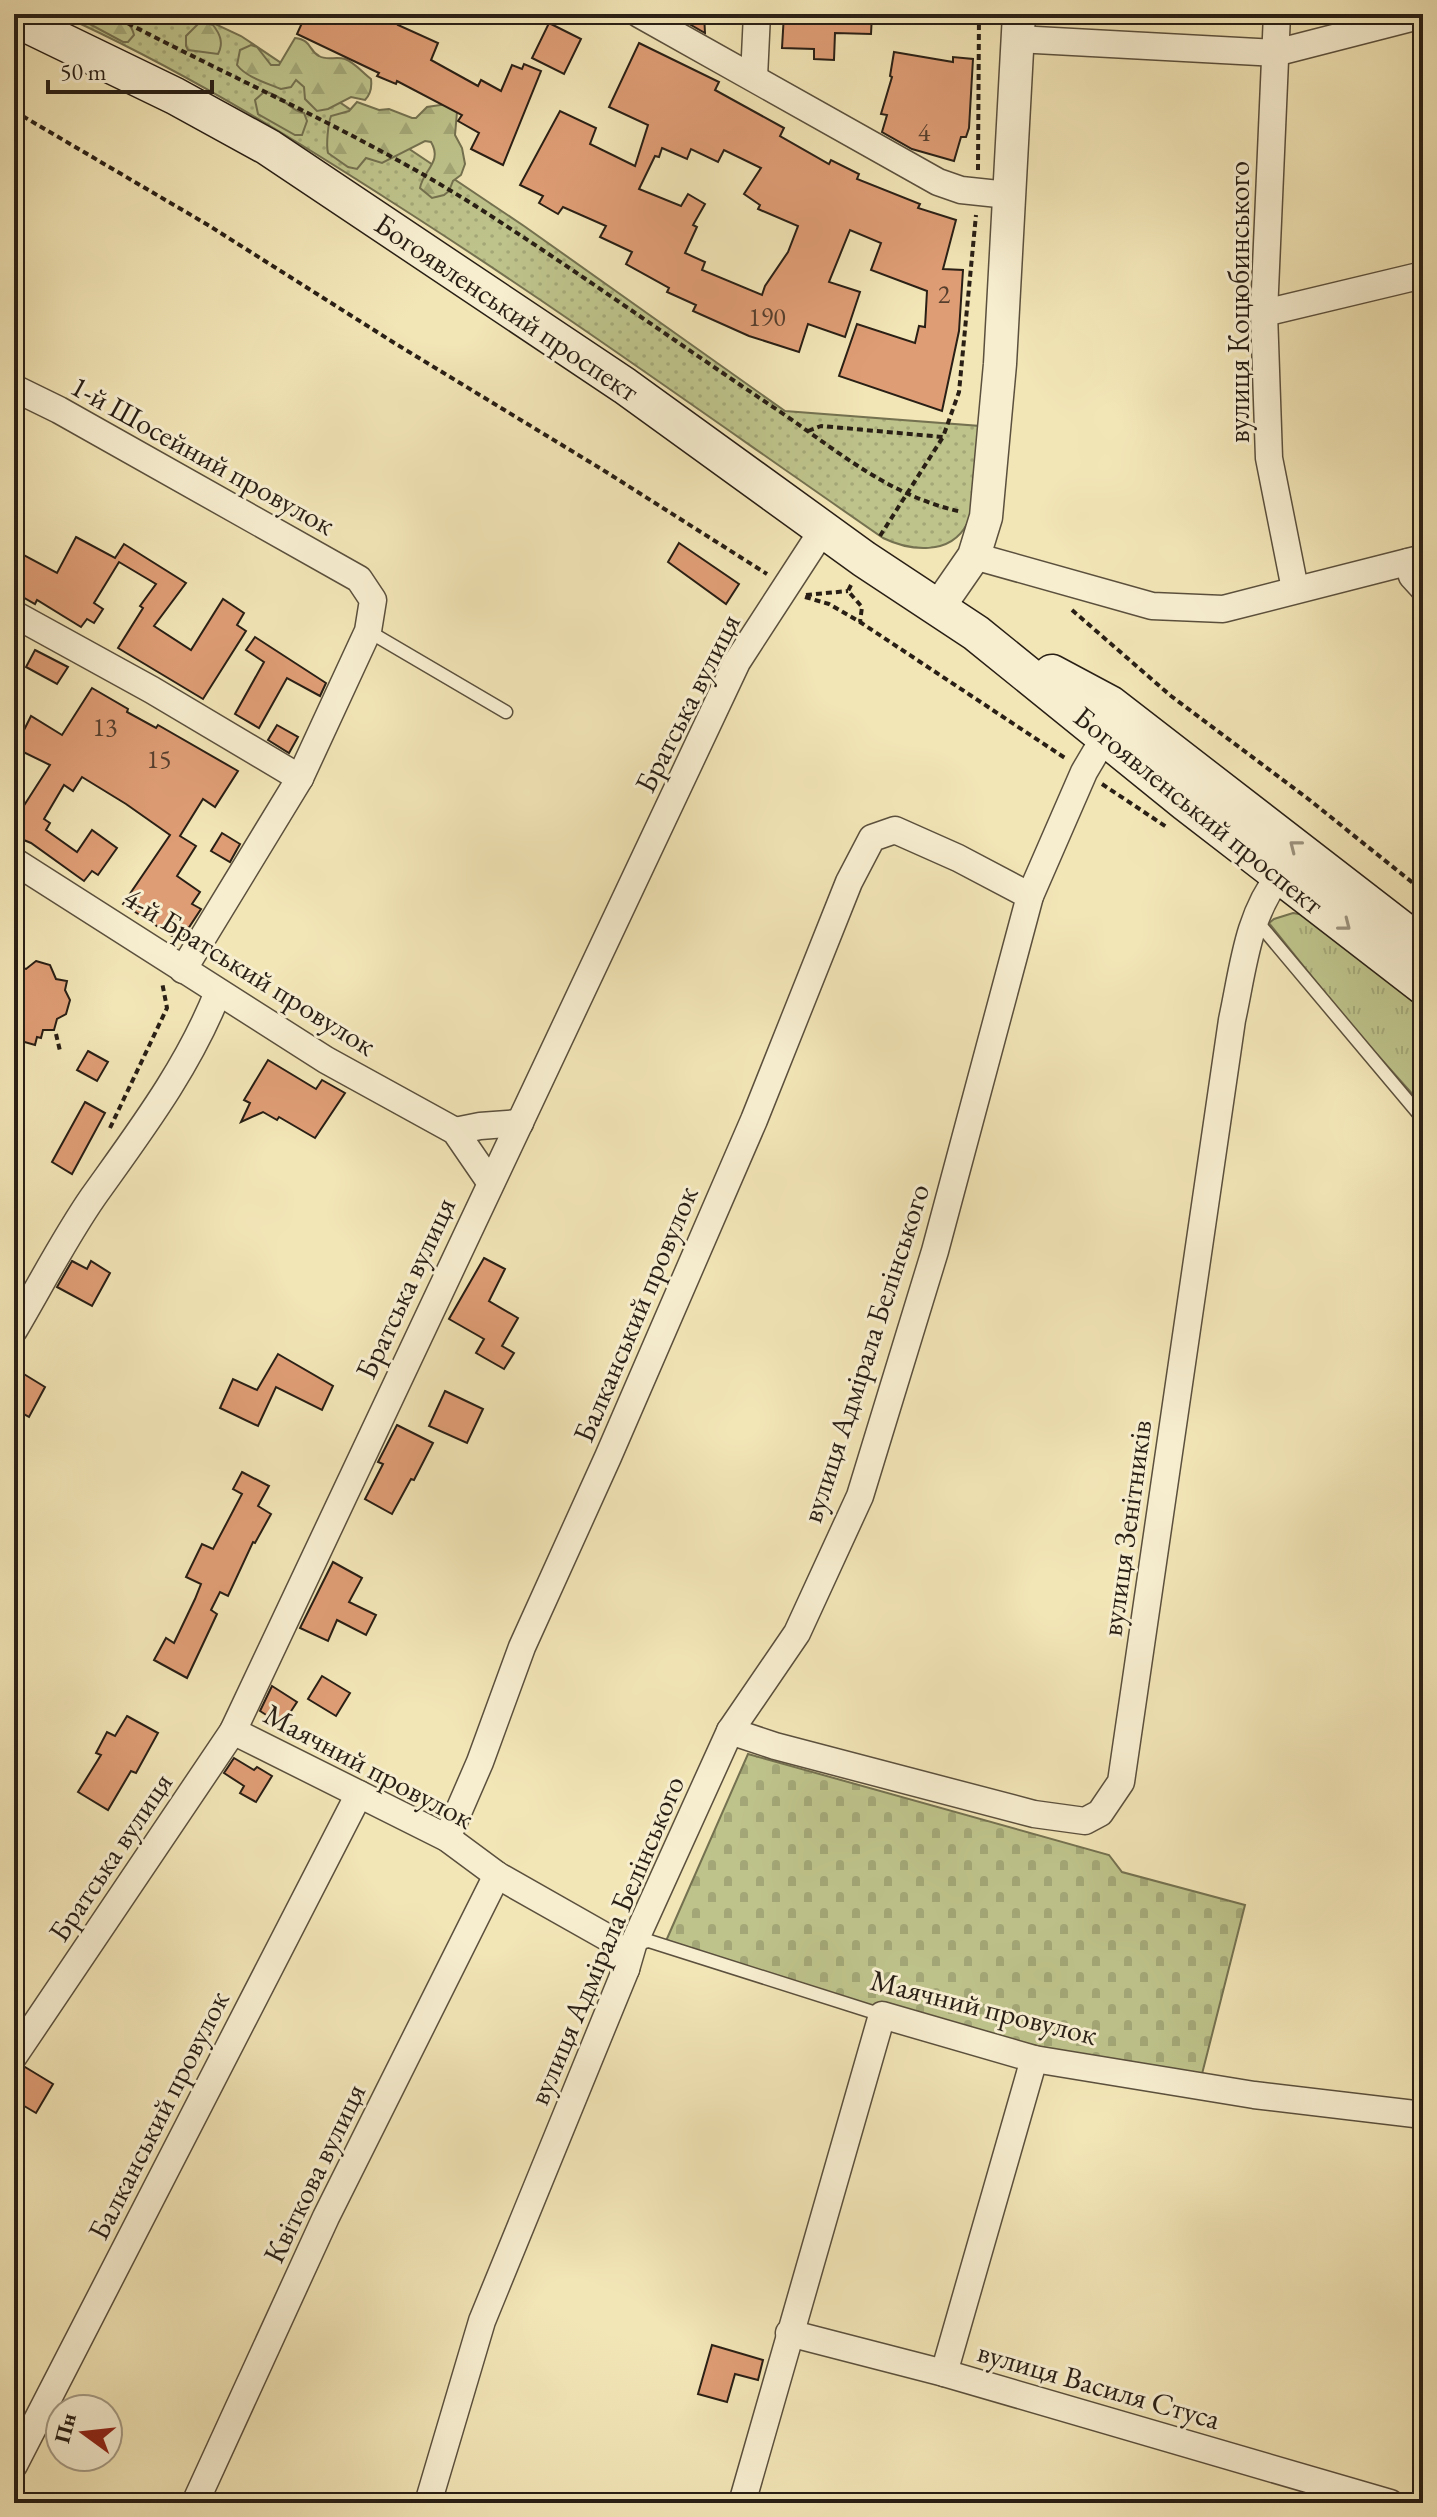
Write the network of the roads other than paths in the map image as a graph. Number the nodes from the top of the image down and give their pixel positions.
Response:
1 (639, 14) edge
2 (757, 14) edge
3 (1277, 14) edge
4 (1423, 15) edge
5 (14, 18) edge
6 (1018, 26) edge
7 (1275, 53) junction
8 (754, 77) junction
9 (993, 194) junction
10 (1423, 275) edge
11 (1264, 313) junction
12 (14, 388) edge
13 (824, 528) junction
14 (974, 556) junction
15 (1415, 560) edge
16 (1423, 588) edge
17 (1295, 589) junction
18 (938, 608) junction
19 (14, 614) edge
20 (368, 631) junction
21 (976, 633) junction
22 (506, 712) dead end
23 (1104, 738) junction
24 (300, 778) junction
25 (14, 861) edge
26 (1280, 875) junction
27 (1030, 896) junction
28 (1254, 918) junction
29 (1423, 946) edge
30 (183, 970) junction
31 (1423, 986) edge
32 (218, 992) junction
33 (1423, 1119) edge
34 (520, 1123) junction
35 (455, 1131) junction
36 (490, 1182) junction
37 (14, 1330) edge
38 (233, 1731) junction
39 (730, 1731) junction
40 (359, 1794) junction
41 (447, 1838) junction
42 (497, 1875) junction
43 (630, 1957) junction
44 (882, 2015) junction
45 (14, 2056) edge
46 (1034, 2059) junction
47 (1423, 2115) edge
48 (789, 2333) junction
49 (944, 2373) junction
50 (14, 2465) edge
51 (195, 2503) edge
52 (428, 2503) edge
53 (742, 2503) edge
54 (1390, 2503) edge

1 - 8 street
2 - 8 street
3 - 7 street, вулиця Коцюбинського
4 - 7 street
5 - 13 main road, Богоявленський проспект
6 - 7 street
6 - 9 street
7 - 11 street, вулиця Коцюбинського
8 - 9 street
9 - 14 street
10 - 11 street
11 - 17 street, вулиця Коцюбинського
12 - 20 street, 1-й Шосейний провулок
13 - 18 main road, Богоявленський проспект
13 - 34 street, Братська вулиця
14 - 17 street
14 - 18 street
15 - 16 street
15 - 17 street
18 - 21 main road, Богоявленський проспект
19 - 24 street
20 - 22 lane
20 - 24 street
21 - 23 main road, Богоявленський проспект
29 -> 21 main road, Богоявленський проспект
23 - 26 main road, Богоявленський проспект
23 - 27 street, вулиця Адмірала Белінського
24 - 30 street
25 - 30 street, 4-й Братський провулок
26 - 28 street, вулиця Зенітників
26 -> 31 main road, Богоявленський проспект
27 - 39 street, вулиця Адмірала Белінського
27 - 41 street, Балканський провулок
28 - 33 lane
28 - 39 street, вулиця Зенітників
30 - 32 street, 4-й Братський провулок
32 - 35 street, 4-й Братський провулок
32 - 37 street
34 - 35 street
34 - 36 street, Братська вулиця
35 - 36 street, 4-й Братський провулок
36 - 38 street, Братська вулиця
38 - 40 street, Маячний провулок
38 - 45 street, Братська вулиця
39 - 43 street, вулиця Адмірала Белінського
40 - 41 street, Маячний провулок
40 - 50 street, Балканський провулок
41 - 42 street, Маячний провулок
42 - 43 street, Маячний провулок
42 - 51 street, Квіткова вулиця
43 - 44 lane, Маячний провулок
43 - 52 street, вулиця Адмірала Белінського
44 - 46 street, Маячний провулок
44 - 48 street
46 - 47 street, Маячний провулок
46 - 49 street
48 - 49 street, вулиця Василя Стуса
48 - 53 street
49 - 54 street, вулиця Василя Стуса

